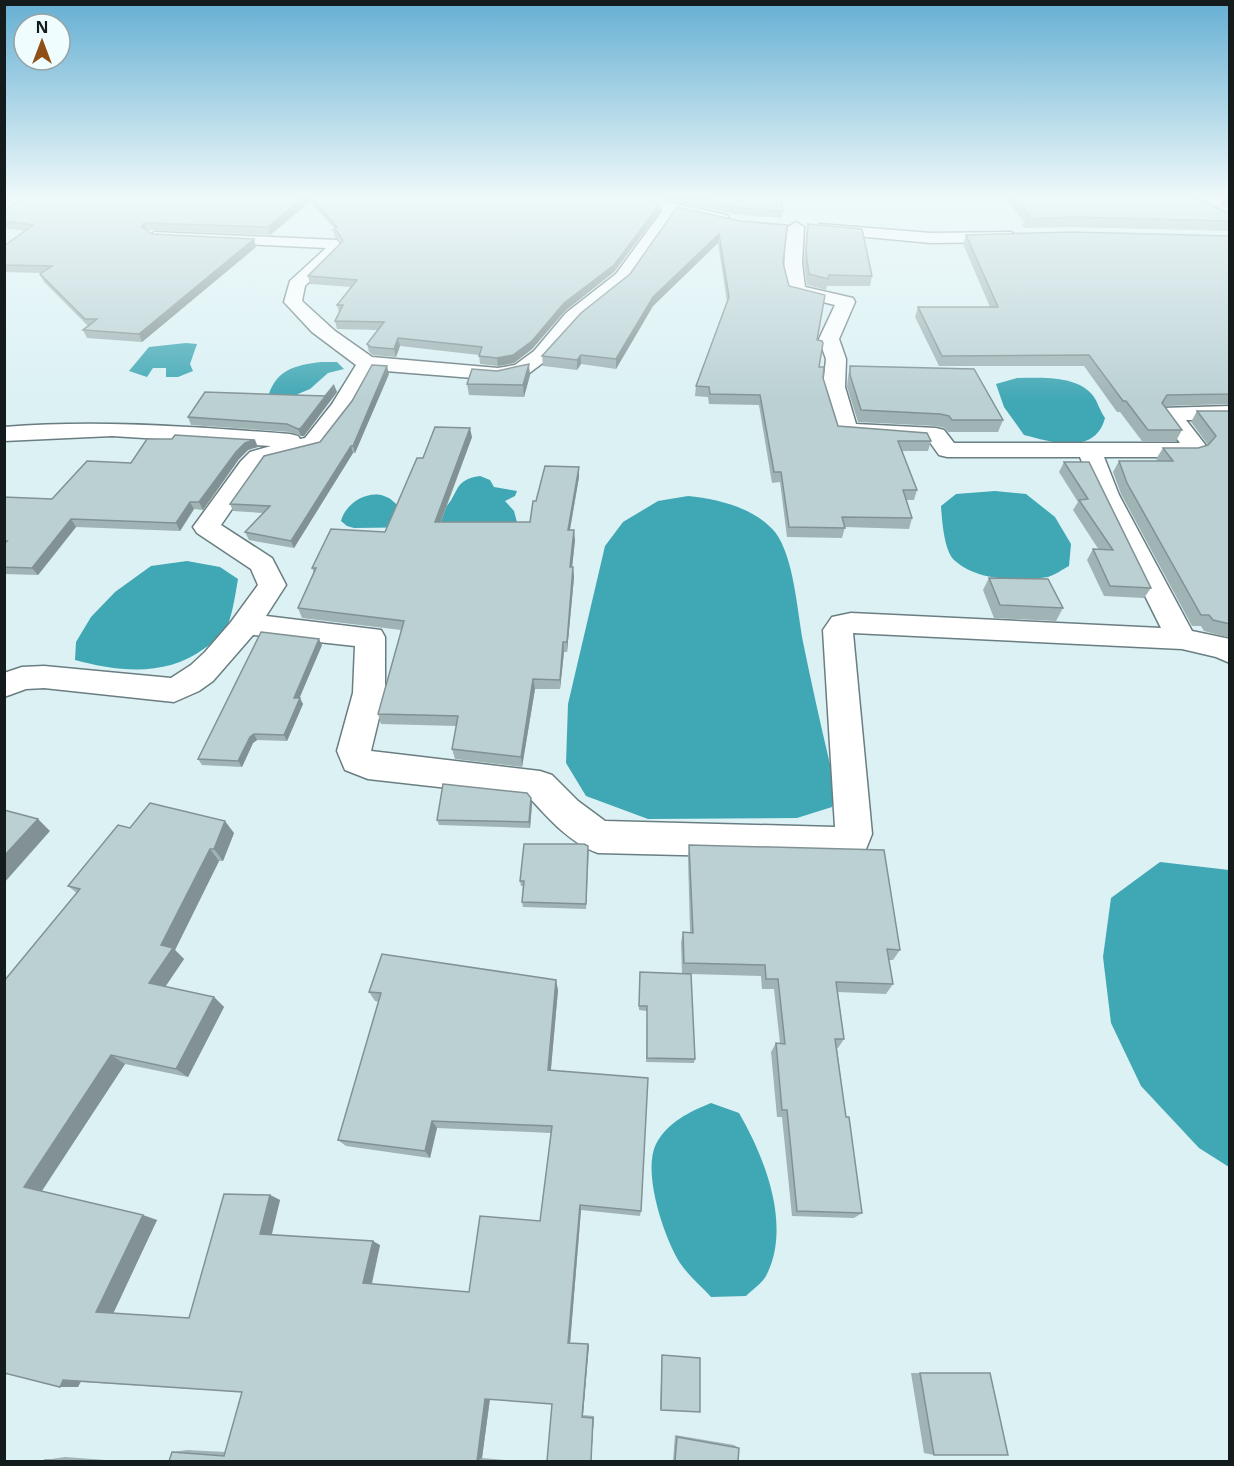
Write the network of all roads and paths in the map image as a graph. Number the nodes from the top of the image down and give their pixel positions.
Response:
1 (318, 264) edge
2 (632, 264) edge
3 (793, 264) edge
4 (367, 363) junction
5 (1230, 413) edge
6 (4, 434) edge
7 (313, 443) junction
8 (1087, 449) junction
9 (246, 624) junction
10 (1182, 639) junction
11 (1230, 652) edge
12 (4, 686) edge

1 - 4 main road
2 - 4 main road
3 - 8 main road
4 - 7 main road
5 - 8 main road
6 - 7 main road
7 - 9 main road
8 - 10 main road
9 - 10 main road
9 - 12 main road
10 - 11 main road

